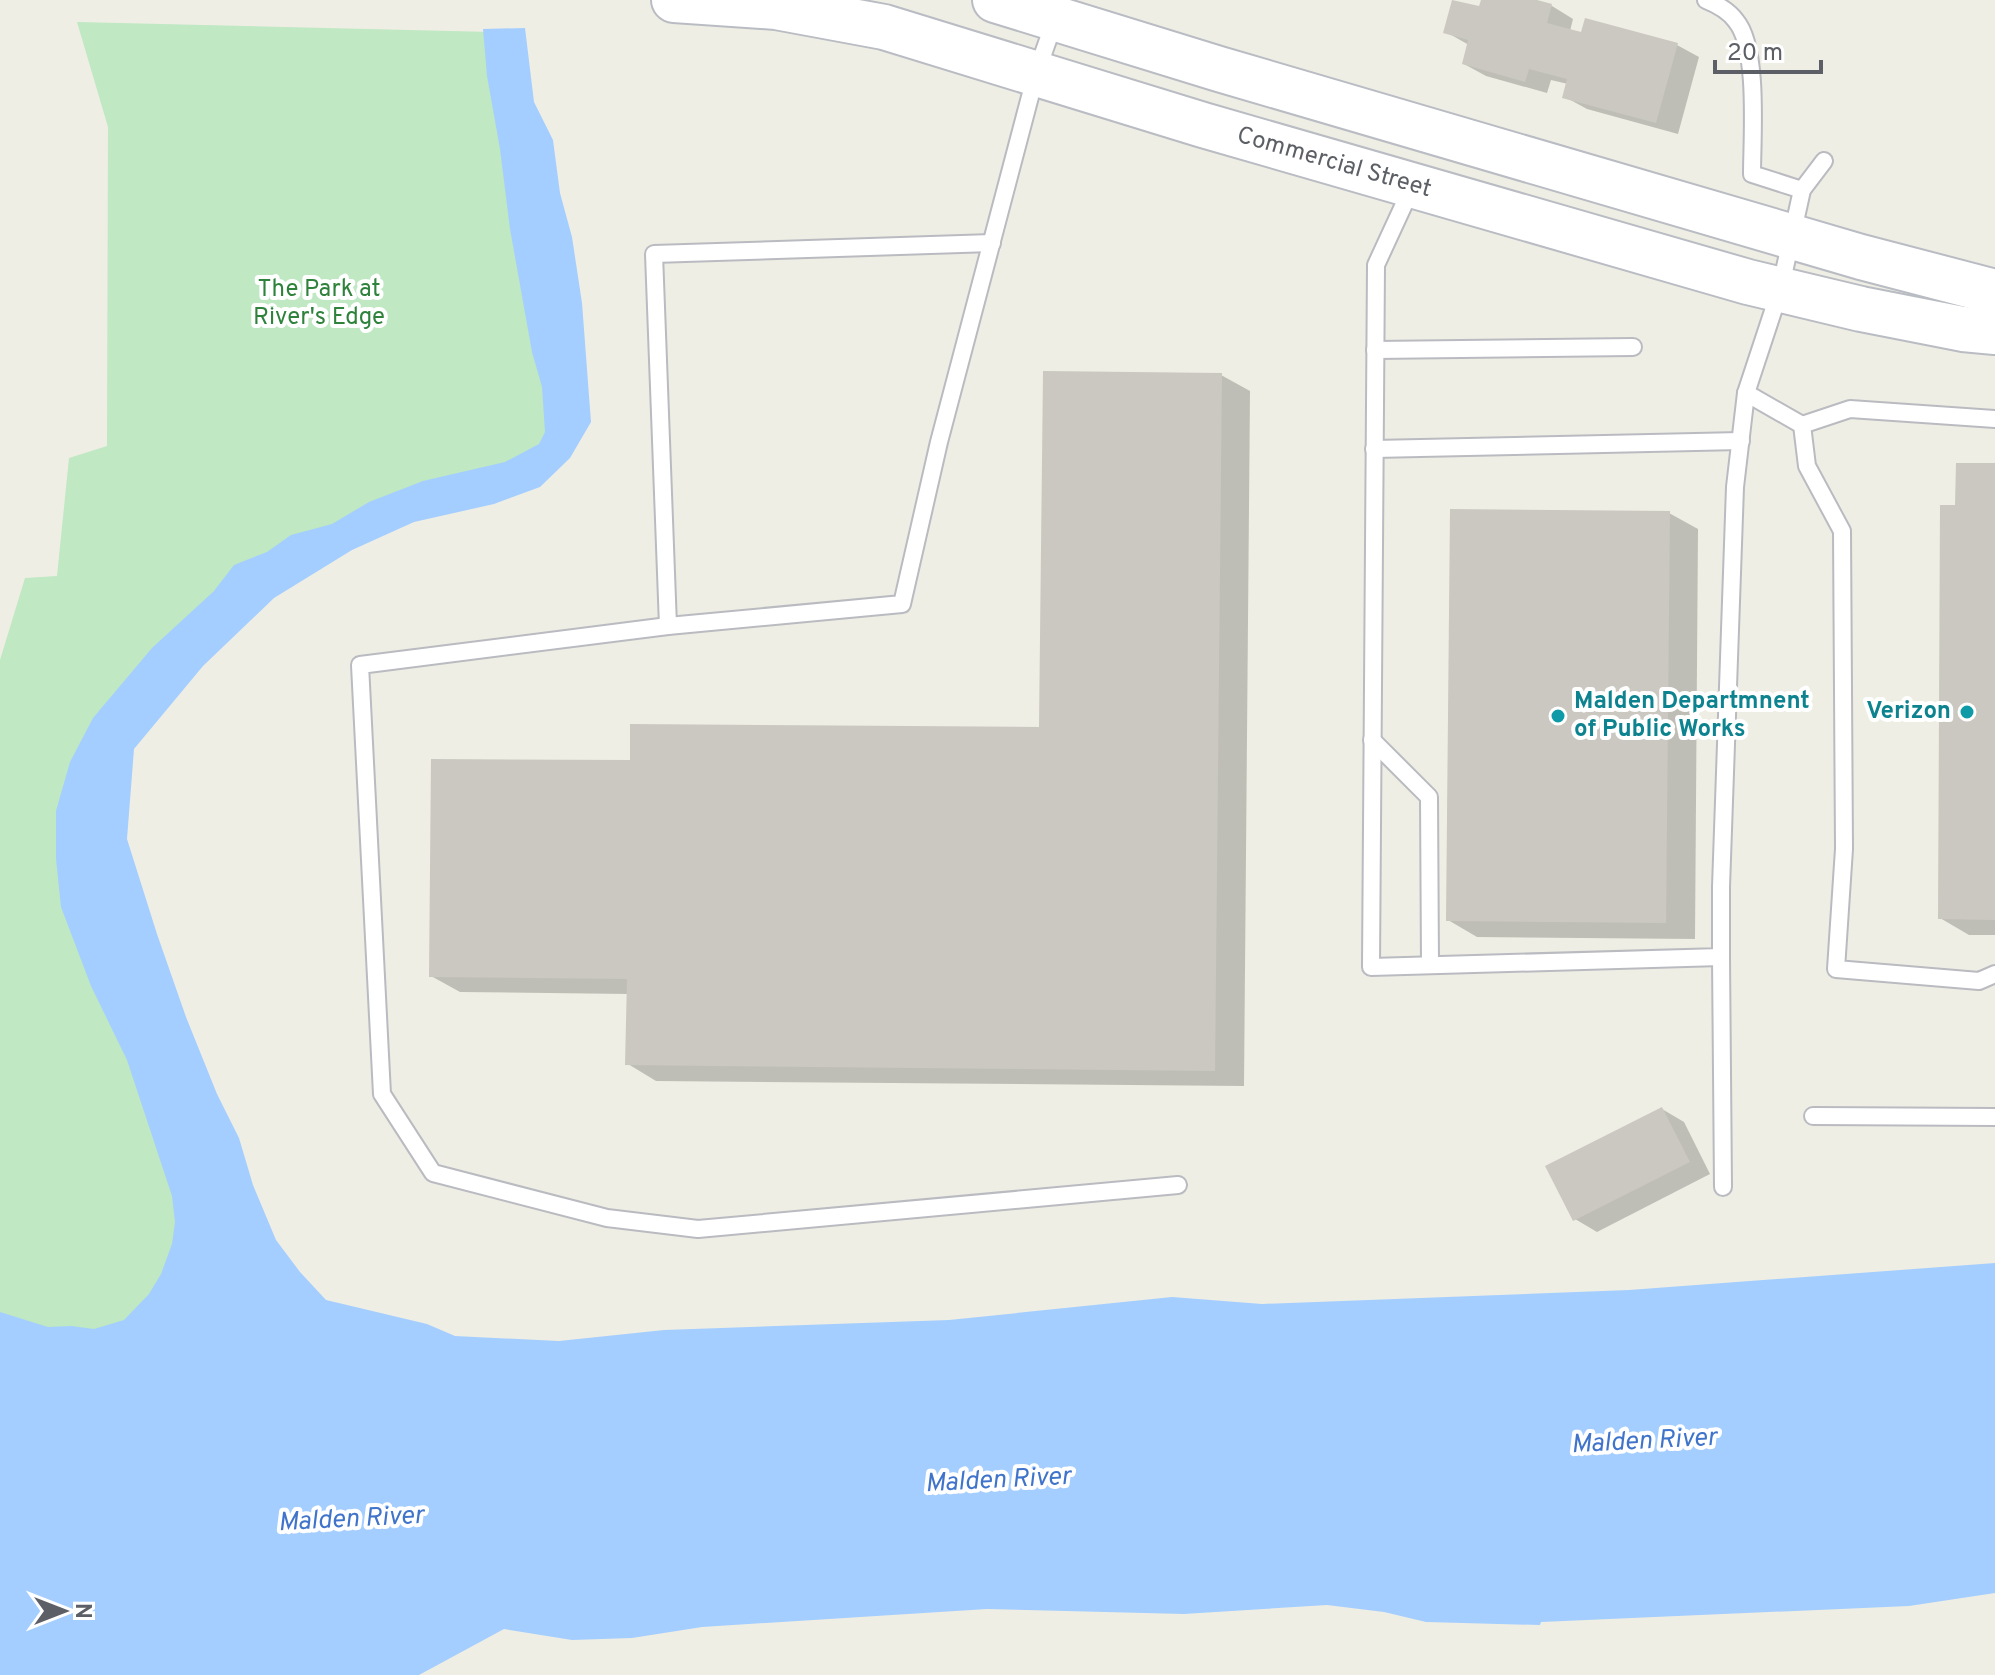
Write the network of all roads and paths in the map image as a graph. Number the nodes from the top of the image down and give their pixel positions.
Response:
1 (674, 0) edge
2 (995, 0) edge
3 (1706, 0) edge
4 (1056, 19) junction
5 (1036, 74) junction
6 (1824, 161) dead end
7 (1413, 185) junction
8 (1802, 190) junction
9 (1792, 234) junction
10 (992, 243) junction
11 (1780, 290) junction
12 (1995, 292) edge
13 (1995, 332) edge
14 (1633, 347) dead end
15 (1375, 350) junction
16 (1746, 393) junction
17 (1995, 419) edge
18 (1802, 425) junction
19 (1741, 441) junction
20 (1374, 449) junction
21 (668, 626) junction
22 (1372, 740) junction
23 (1721, 957) junction
24 (1430, 965) junction
25 (1995, 974) edge
26 (1813, 1116) dead end
27 (1995, 1117) edge
28 (1178, 1185) dead end
29 (1723, 1187) dead end

1 - 5 main road, Commercial Street
2 - 4 main road
3 - 8 lane
4 - 5 lane
4 - 9 main road
5 - 7 main road, Commercial Street
5 - 10 lane
6 - 8 lane
7 - 11 main road, Commercial Street
7 - 15 lane
8 - 9 lane
9 - 11 lane
9 - 12 main road
10 - 21 lane
10 - 21 lane
11 - 13 main road, Commercial Street
11 - 16 lane
14 - 15 lane
15 - 20 lane
16 - 18 lane
16 - 19 lane
17 - 18 lane
18 - 25 lane
19 - 20 lane
19 - 23 lane
20 - 22 lane
21 - 28 lane
22 - 24 lane
22 - 24 lane
23 - 24 lane
23 - 29 lane
26 - 27 lane

